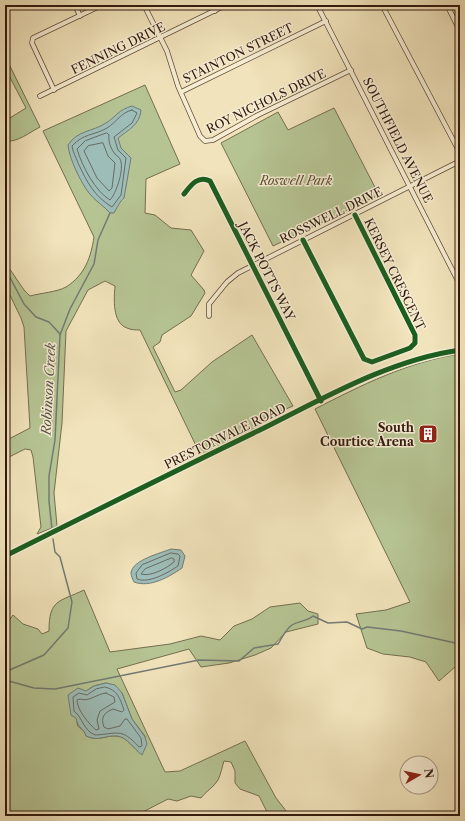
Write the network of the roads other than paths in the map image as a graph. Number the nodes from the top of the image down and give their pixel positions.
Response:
1 (75, 5) edge
2 (102, 5) edge
3 (144, 5) edge
4 (212, 5) edge
5 (226, 5) edge
6 (317, 5) edge
7 (382, 5) edge
8 (447, 5) edge
9 (215, 11) junction
10 (80, 16) junction
11 (326, 21) junction
12 (460, 31) edge
13 (161, 38) junction
14 (351, 70) junction
15 (54, 90) junction
16 (181, 92) junction
17 (40, 96) dead end
18 (460, 153) edge
19 (460, 161) edge
20 (410, 186) junction
21 (184, 194) dead end
22 (356, 215) junction
23 (303, 240) junction
24 (253, 264) junction
25 (460, 285) edge
26 (208, 316) dead end
27 (460, 350) edge
28 (321, 401) junction
29 (5, 556) edge

1 - 10 street
2 - 10 street
3 - 13 street, ROY NICHOLS DRIVE
4 - 9 street
5 - 9 street, FENNING DRIVE
6 - 11 street, SOUTHFIELD AVENUE
7 - 18 street
8 - 12 street
9 - 13 street, FENNING DRIVE
10 - 15 street
11 - 14 street, SOUTHFIELD AVENUE
11 - 16 street, STAINTON STREET
13 - 15 street, FENNING DRIVE
13 - 16 street, ROY NICHOLS DRIVE
14 - 16 street, ROY NICHOLS DRIVE
14 - 20 street, SOUTHFIELD AVENUE
15 - 17 street, FENNING DRIVE
19 - 20 street, ROSSWELL DRIVE
20 - 22 street, ROSSWELL DRIVE
20 - 25 street, SOUTHFIELD AVENUE
21 - 24 street, JACK POTTS WAY
22 - 23 street, ROSSWELL DRIVE
22 - 23 street, KERSEY CRESCENT
23 - 24 street, ROSSWELL DRIVE
24 - 26 street, ROSSWELL DRIVE
24 - 28 street, JACK POTTS WAY
27 - 28 street, PRESTONVALE ROAD
28 - 29 street, PRESTONVALE ROAD

